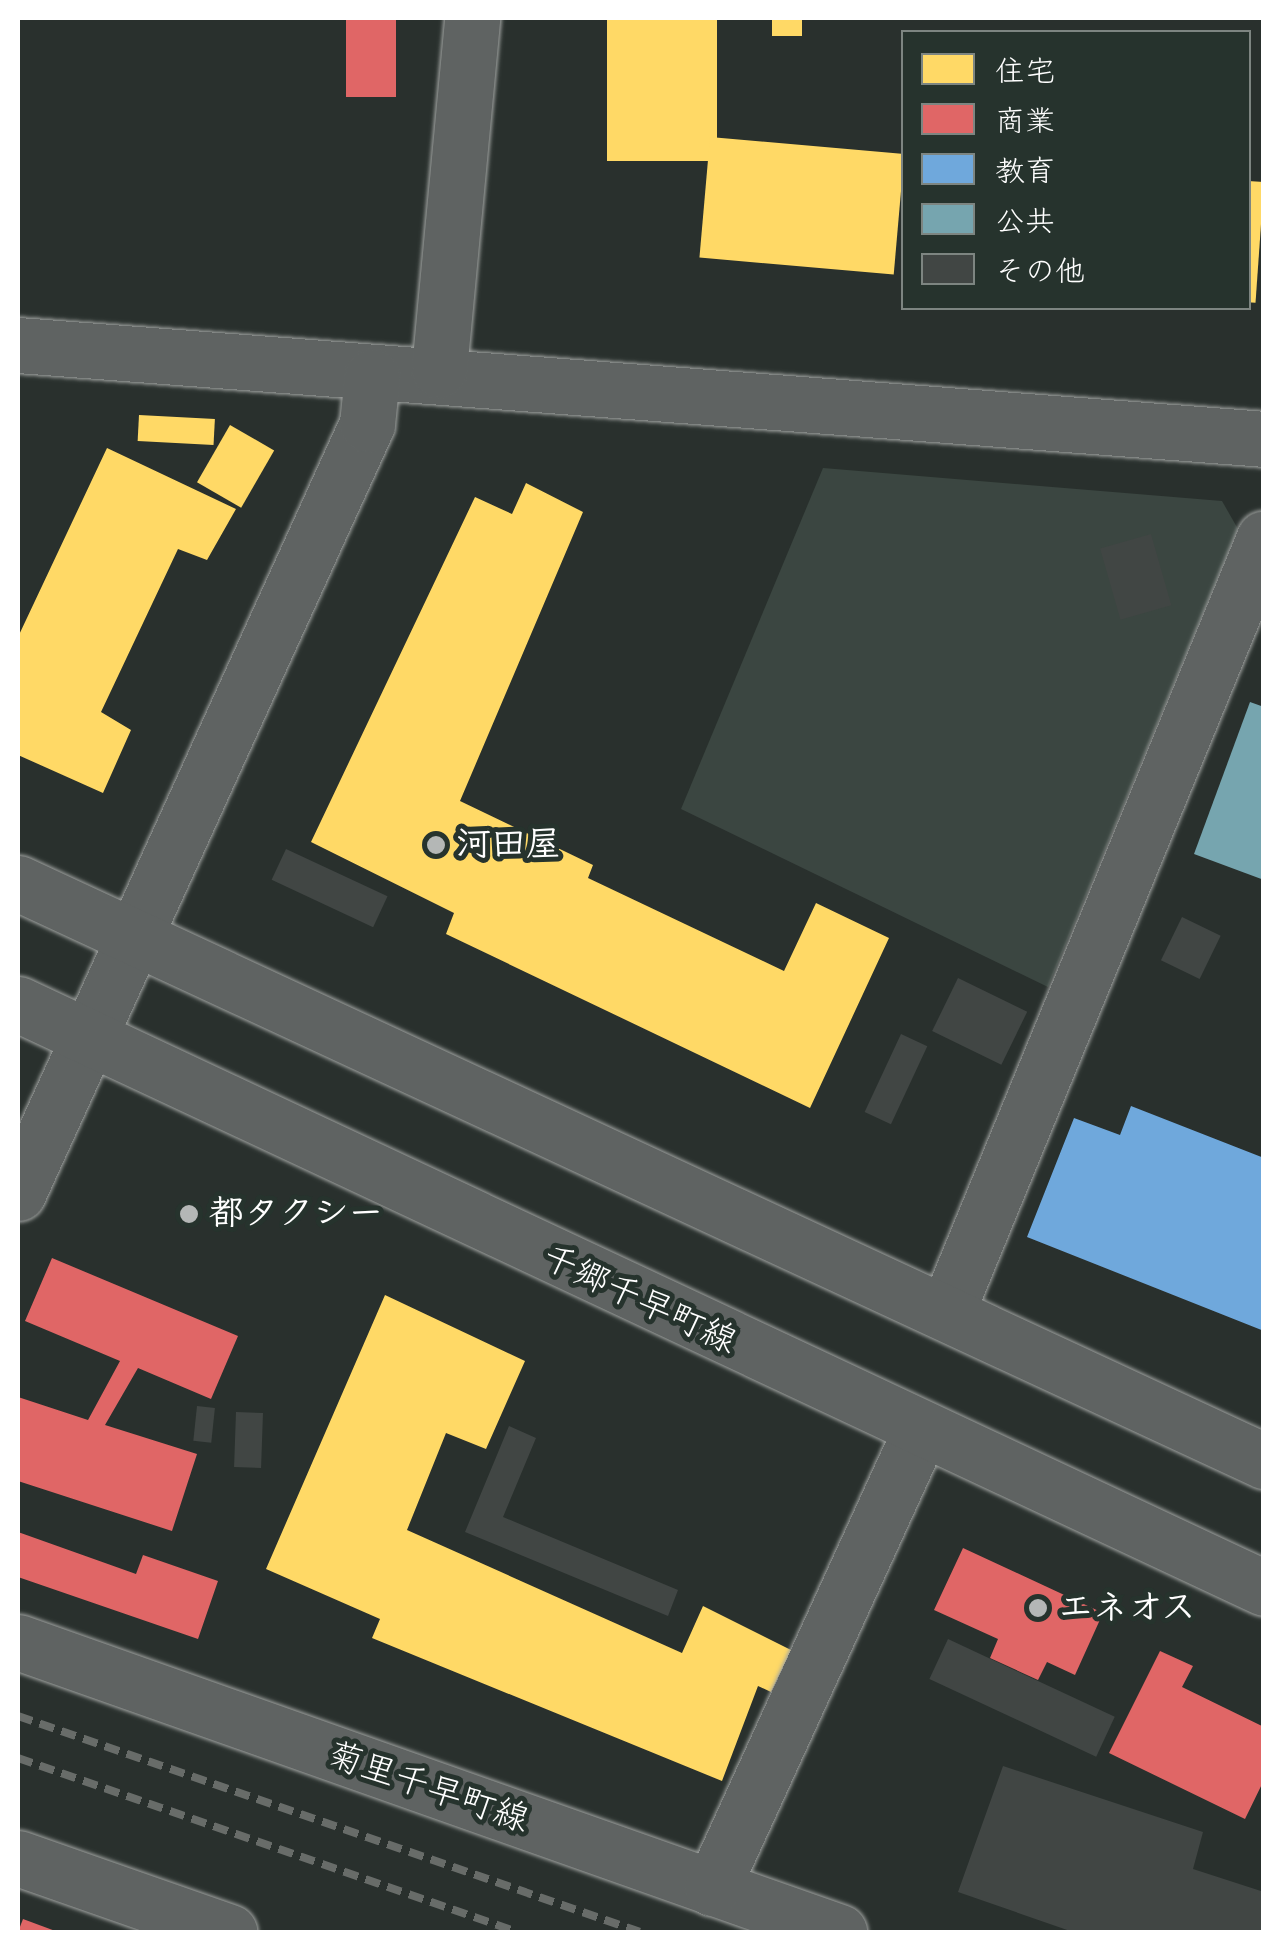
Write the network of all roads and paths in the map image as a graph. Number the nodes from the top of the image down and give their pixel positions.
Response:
1 (472, 18) edge
2 (18, 345) edge
3 (439, 370) junction
4 (372, 376) junction
5 (1264, 439) edge
6 (1264, 538) edge
7 (18, 883) edge
8 (132, 939) junction
9 (18, 1004) edge
10 (90, 1041) junction
11 (18, 1193) edge
12 (947, 1312) junction
13 (919, 1433) junction
14 (1264, 1461) edge
15 (1264, 1588) edge
16 (18, 1642) edge
17 (18, 1858) edge
18 (712, 1888) junction
19 (229, 1932) edge
20 (840, 1932) edge

1 - 3 street
2 - 4 street
3 - 4 street
3 - 5 street
4 - 8 street
6 - 12 street
7 - 8 street
8 - 10 street
8 - 12 street
9 - 10 street, 千郷千早町線
10 - 11 street
10 - 13 street, 千郷千早町線
12 - 14 street
13 - 15 street, 千郷千早町線
13 - 18 street
16 - 18 street, 菊里千早町線
17 - 19 street
18 - 20 street, 菊里千早町線

